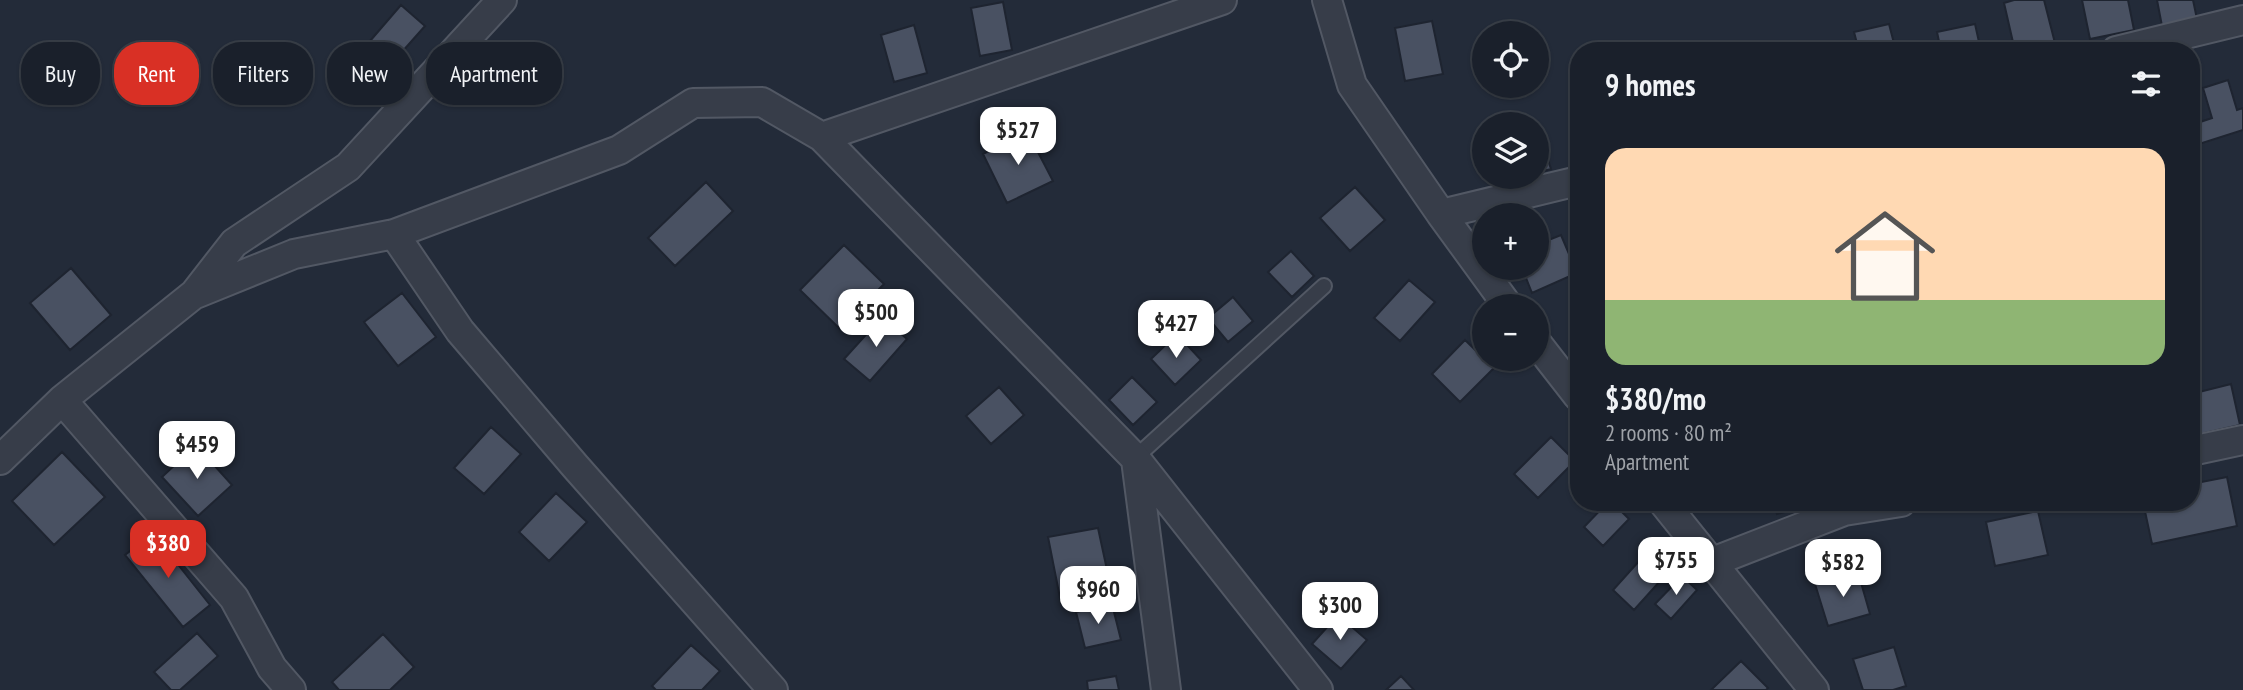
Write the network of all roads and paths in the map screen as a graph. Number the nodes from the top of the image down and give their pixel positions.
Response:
1 (502, 0) edge
2 (1222, 0) edge
3 (1327, 0) edge
4 (2243, 20) edge
5 (2153, 42) edge
6 (822, 137) junction
7 (1570, 183) edge
8 (1441, 214) junction
9 (394, 234) junction
10 (1324, 286) dead end
11 (1499, 294) edge
12 (193, 295) junction
13 (1549, 359) edge
14 (1570, 386) edge
15 (62, 400) junction
16 (2243, 440) edge
17 (2200, 449) edge
18 (1135, 458) junction
19 (0, 460) edge
20 (1670, 511) edge
21 (1844, 511) edge
22 (1710, 563) junction
23 (291, 690) edge
24 (773, 690) edge
25 (1166, 690) edge
26 (1318, 690) edge
27 (1814, 690) edge

1 - 12 street
2 - 6 street
3 - 8 street
4 - 5 street
6 - 9 street
6 - 18 street
7 - 8 street
8 - 11 street
9 - 12 street
9 - 24 street
10 - 18 lane
12 - 15 street
13 - 14 street
15 - 19 street
15 - 23 street
16 - 17 street
18 - 25 street
18 - 26 street
20 - 22 street
21 - 22 street
22 - 27 street

